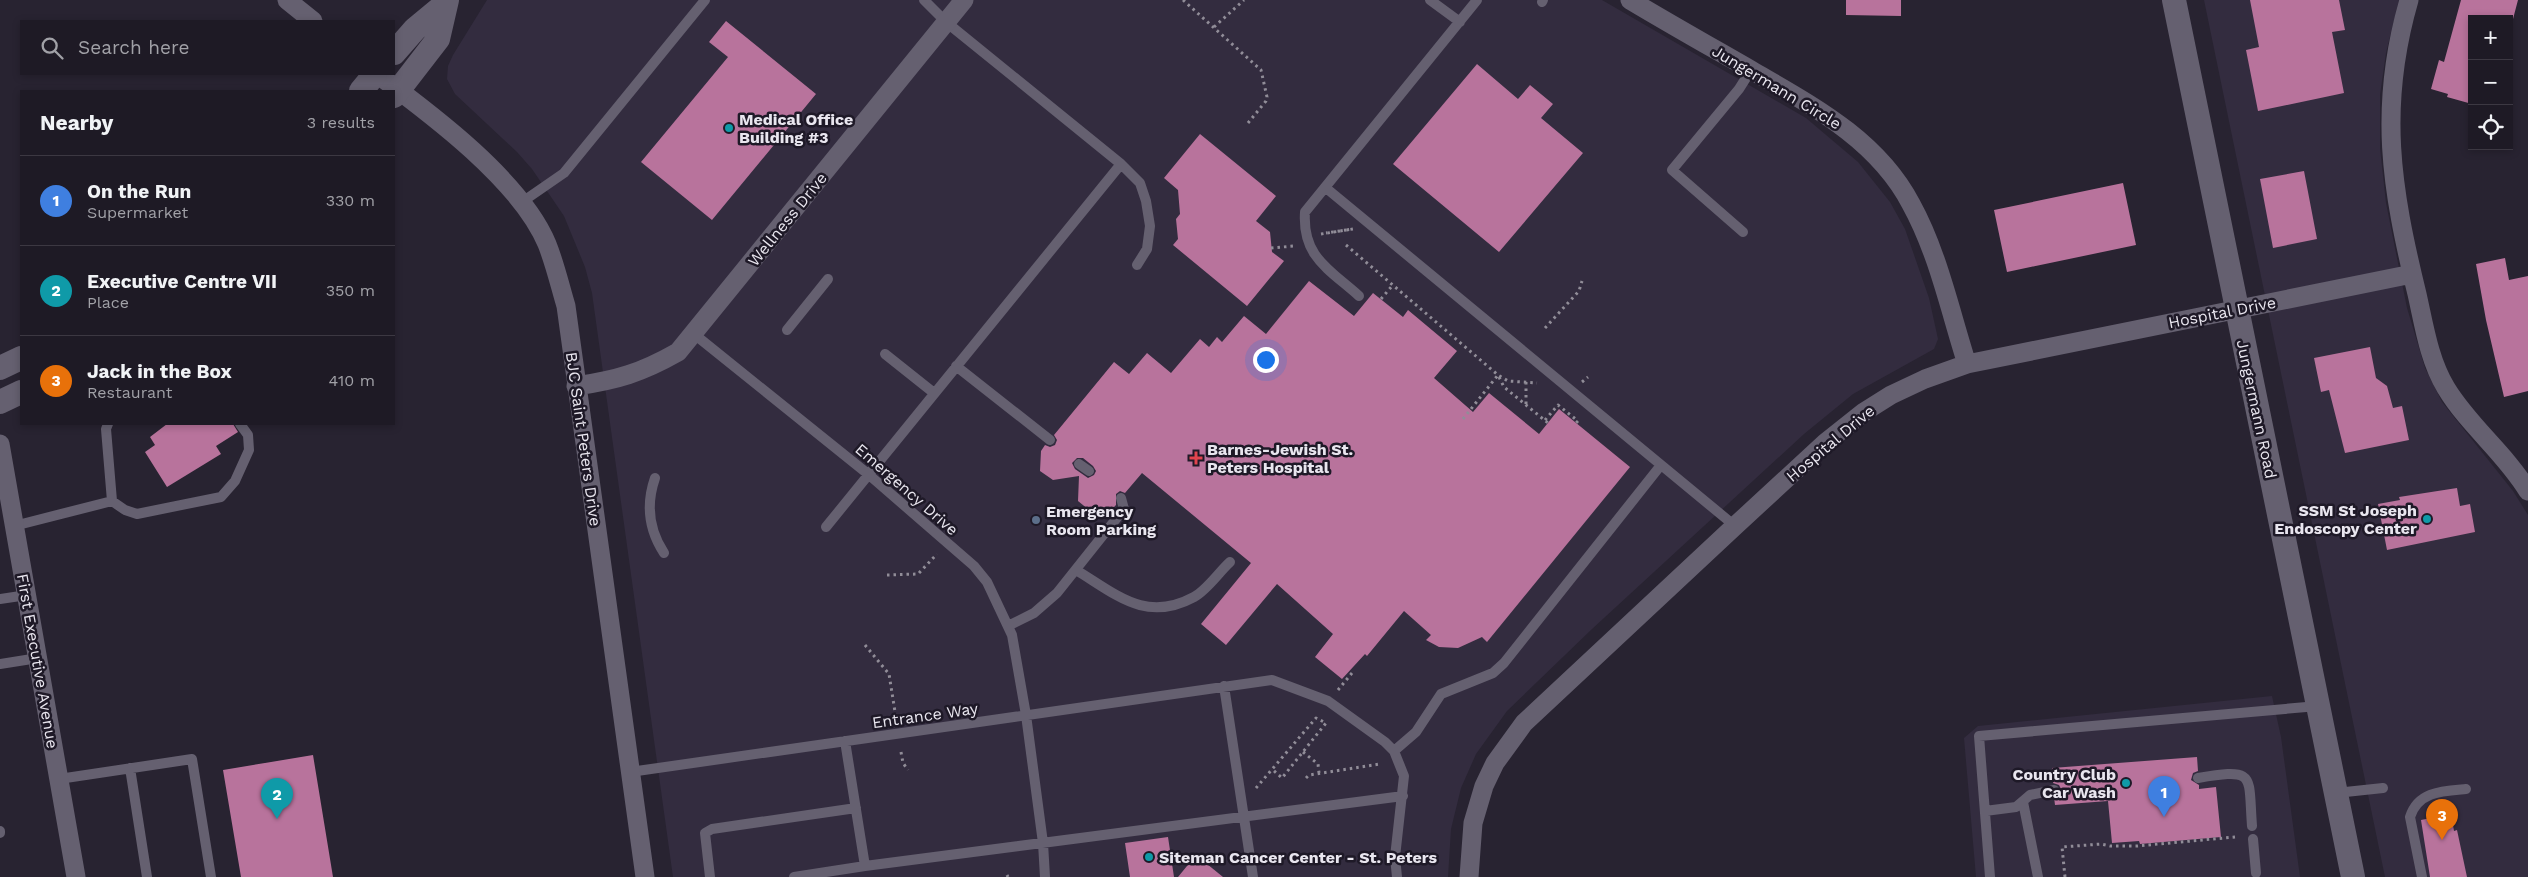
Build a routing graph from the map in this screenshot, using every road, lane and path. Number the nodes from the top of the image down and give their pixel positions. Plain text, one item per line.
1 (287, 0) edge
2 (705, 0) edge
3 (924, 0) edge
4 (964, 0) edge
5 (1183, 0) edge
6 (1244, 0) edge
7 (1430, 0) edge
8 (1477, 0) edge
9 (1630, 0) edge
10 (2174, 0) edge
11 (2409, 0) edge
12 (445, 3) edge
13 (312, 20) edge
14 (946, 22) junction
15 (1460, 22) junction
16 (1214, 27) junction
17 (395, 52) edge
18 (1751, 70) junction
19 (375, 75) edge
20 (377, 75) edge
21 (362, 90) edge
22 (393, 90) edge
23 (396, 93) edge
24 (1248, 123) dead end
25 (1122, 164) junction
26 (1326, 188) junction
27 (522, 202) junction
28 (1743, 232) dead end
29 (1326, 233) dead end
30 (1316, 234) dead end
31 (1346, 245) dead end
32 (1294, 246) dead end
33 (1271, 248) dead end
34 (1137, 265) dead end
35 (2412, 274) junction
36 (828, 279) dead end
37 (1582, 281) dead end
38 (1392, 286) junction
39 (1359, 296) dead end
40 (1381, 299) dead end
41 (2237, 310) junction
42 (1545, 328) dead end
43 (787, 330) dead end
44 (694, 334) junction
45 (885, 354) dead end
46 (20, 358) edge
47 (1967, 364) junction
48 (956, 366) junction
49 (0, 368) edge
50 (1498, 375) junction
51 (1526, 382) junction
52 (1541, 383) dead end
53 (576, 386) junction
54 (20, 392) edge
55 (934, 393) junction
56 (0, 402) edge
57 (1526, 405) junction
58 (1462, 419) dead end
59 (1576, 423) dead end
60 (108, 425) edge
61 (241, 425) edge
62 (1050, 440) dead end
63 (0, 444) edge
64 (1079, 464) dead end
65 (1661, 465) junction
66 (1089, 471) dead end
67 (868, 474) junction
68 (655, 478) dead end
69 (2528, 491) edge
70 (1121, 498) dead end
71 (112, 501) junction
72 (14, 526) junction
73 (1735, 526) junction
74 (826, 527) dead end
75 (938, 552) dead end
76 (664, 553) dead end
77 (1230, 562) dead end
78 (1076, 570) junction
79 (886, 575) dead end
80 (27, 595) junction
81 (0, 599) edge
82 (1008, 626) junction
83 (865, 645) dead end
84 (38, 658) junction
85 (0, 664) edge
86 (1352, 673) dead end
87 (1224, 686) junction
88 (1337, 690) dead end
89 (2318, 706) junction
90 (1026, 715) junction
91 (896, 718) dead end
92 (845, 741) junction
93 (1394, 751) junction
94 (901, 752) dead end
95 (1303, 752) junction
96 (1380, 764) dead end
97 (130, 768) junction
98 (908, 770) dead end
99 (1272, 770) junction
100 (630, 772) junction
101 (1319, 773) junction
102 (1306, 778) dead end
103 (2198, 778) dead end
104 (58, 779) junction
105 (1256, 788) dead end
106 (2383, 788) dead end
107 (2466, 789) dead end
108 (2054, 790) dead end
109 (2336, 793) junction
110 (1402, 796) junction
111 (2023, 802) junction
112 (856, 808) junction
113 (1985, 811) junction
114 (1244, 817) junction
115 (2252, 826) dead end
116 (2235, 837) dead end
117 (2253, 839) dead end
118 (1043, 843) junction
119 (865, 866) junction
120 (2256, 873) dead end
121 (76, 877) edge
122 (147, 877) edge
123 (211, 877) edge
124 (645, 877) edge
125 (710, 877) edge
126 (794, 877) edge
127 (1045, 877) edge
128 (1253, 877) edge
129 (1397, 877) edge
130 (1469, 877) edge
131 (1990, 877) edge
132 (2038, 877) edge
133 (2065, 877) edge
134 (2353, 877) edge
135 (2422, 877) edge

1 - 13 street
2 - 27 lane
3 - 14 lane
4 - 14 street, Wellness Drive
5 - 16 path
6 - 16 path
7 - 15 lane
8 - 15 lane
9 - 18 street, Jungermann Circle
10 - 41 street, Jungermann Road
11 - 35 street
12 - 17 street
12 - 23 street
14 - 25 lane
14 - 44 street, Wellness Drive
15 - 26 lane
16 - 24 path
18 - 28 lane
18 - 47 street, Jungermann Circle
19 - 21 street
20 - 22 street, BJC Saint Peters Drive
23 - 27 street, BJC Saint Peters Drive
25 - 34 lane
25 - 48 lane
26 - 39 lane
26 - 65 lane
27 - 53 street, BJC Saint Peters Drive
29 - 30 path
31 - 38 path
32 - 33 path
35 - 41 street, Hospital Drive
35 - 69 street
36 - 43 lane
37 - 42 path
38 - 40 path
38 - 50 path
41 - 47 street, Hospital Drive
41 - 89 street, Jungermann Road
44 - 53 street, Wellness Drive
44 - 67 lane, Emergency Drive
45 - 55 lane
46 - 49 street
47 - 73 street, Hospital Drive
48 - 55 lane
48 - 62 lane
50 - 51 path
50 - 57 path
50 - 58 path
51 - 52 path
51 - 57 path
53 - 100 street, BJC Saint Peters Drive
54 - 56 street
55 - 67 lane
57 - 59 path
60 - 71 lane
61 - 71 lane
63 - 72 street, First Executive Avenue
64 - 66 lane
65 - 73 lane
65 - 93 lane
67 - 74 lane
67 - 82 lane, Emergency Drive
68 - 76 lane
70 - 78 lane
71 - 72 lane
72 - 80 street, First Executive Avenue
73 - 130 street, Hospital Drive
75 - 79 path
77 - 78 lane
78 - 82 lane
80 - 81 lane
80 - 84 street, First Executive Avenue
82 - 90 lane, Emergency Drive
83 - 91 path
84 - 85 lane
84 - 104 street, First Executive Avenue
86 - 88 path
87 - 90 lane, Entrance Way
87 - 93 lane, Entrance Way
87 - 114 lane
89 - 109 street, Jungermann Road
89 - 113 lane
90 - 92 lane, Entrance Way
90 - 118 lane, Emergency Drive
92 - 100 lane, Entrance Way
92 - 112 lane
93 - 110 lane, Entrance Way
94 - 98 path
95 - 99 path
95 - 99 path
95 - 101 path
96 - 101 path
97 - 104 lane
97 - 122 lane
97 - 123 lane
99 - 105 path
100 - 124 street, BJC Saint Peters Drive
101 - 102 path
103 - 115 lane
104 - 121 street, First Executive Avenue
106 - 109 lane
107 - 135 lane
108 - 111 lane
109 - 134 street, Jungermann Road
110 - 114 lane
110 - 129 lane, Entrance Way
111 - 113 lane
111 - 132 lane
112 - 119 lane
112 - 125 lane
113 - 131 lane
114 - 118 lane
114 - 128 lane
116 - 133 path
117 - 120 lane
118 - 119 lane
118 - 127 lane, Emergency Drive
119 - 126 lane

